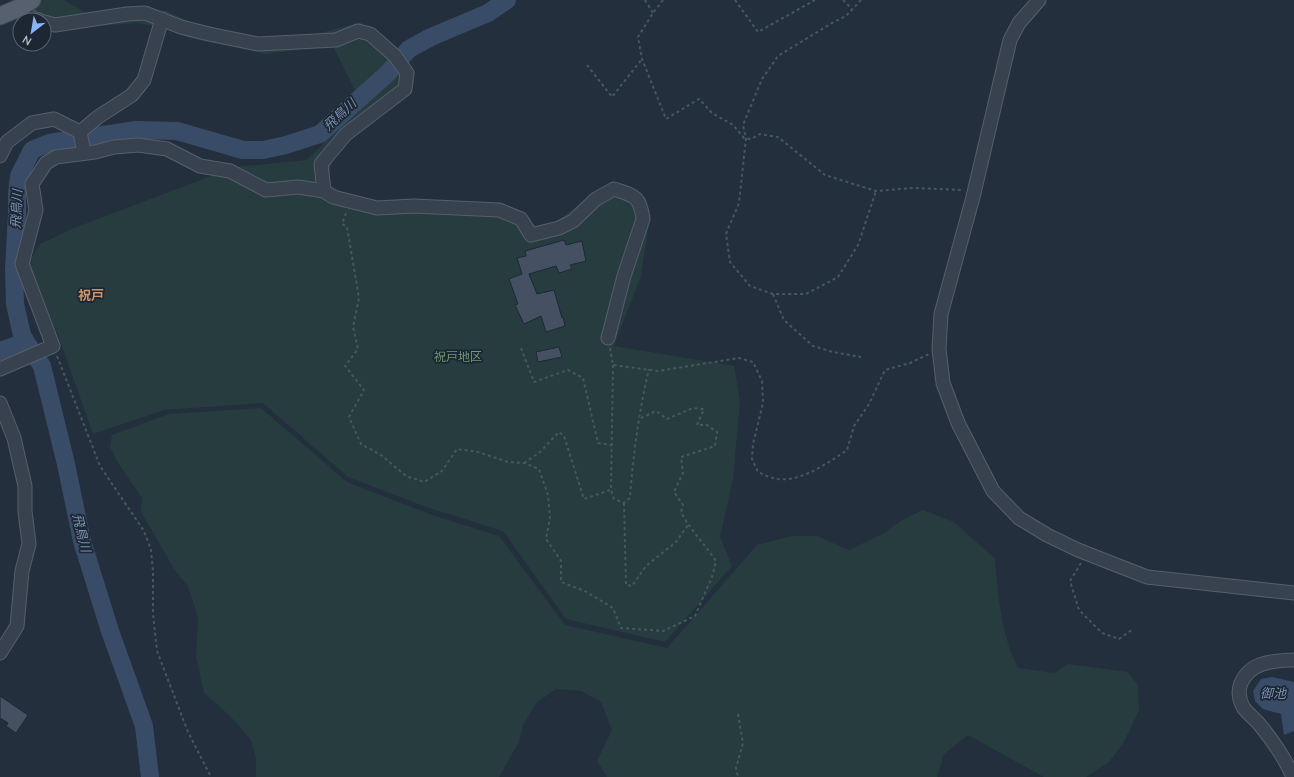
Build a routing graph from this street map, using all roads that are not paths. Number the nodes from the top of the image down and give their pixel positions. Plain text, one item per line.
1 (1039, 0) edge
2 (27, 4) edge
3 (0, 16) edge
4 (162, 19) junction
5 (52, 24) edge
6 (80, 132) junction
7 (84, 153) junction
8 (0, 156) edge
9 (329, 194) junction
10 (608, 338) road end
11 (0, 369) edge
12 (0, 403) edge
13 (1294, 593) edge
14 (0, 653) edge
15 (1294, 660) edge
16 (1293, 777) edge

1 - 13 street
2 - 3 main road
4 - 5 street
4 - 6 street
4 - 9 street
6 - 7 street
6 - 8 street
7 - 9 street
7 - 11 street
9 - 10 street
12 - 14 street
15 - 16 street

